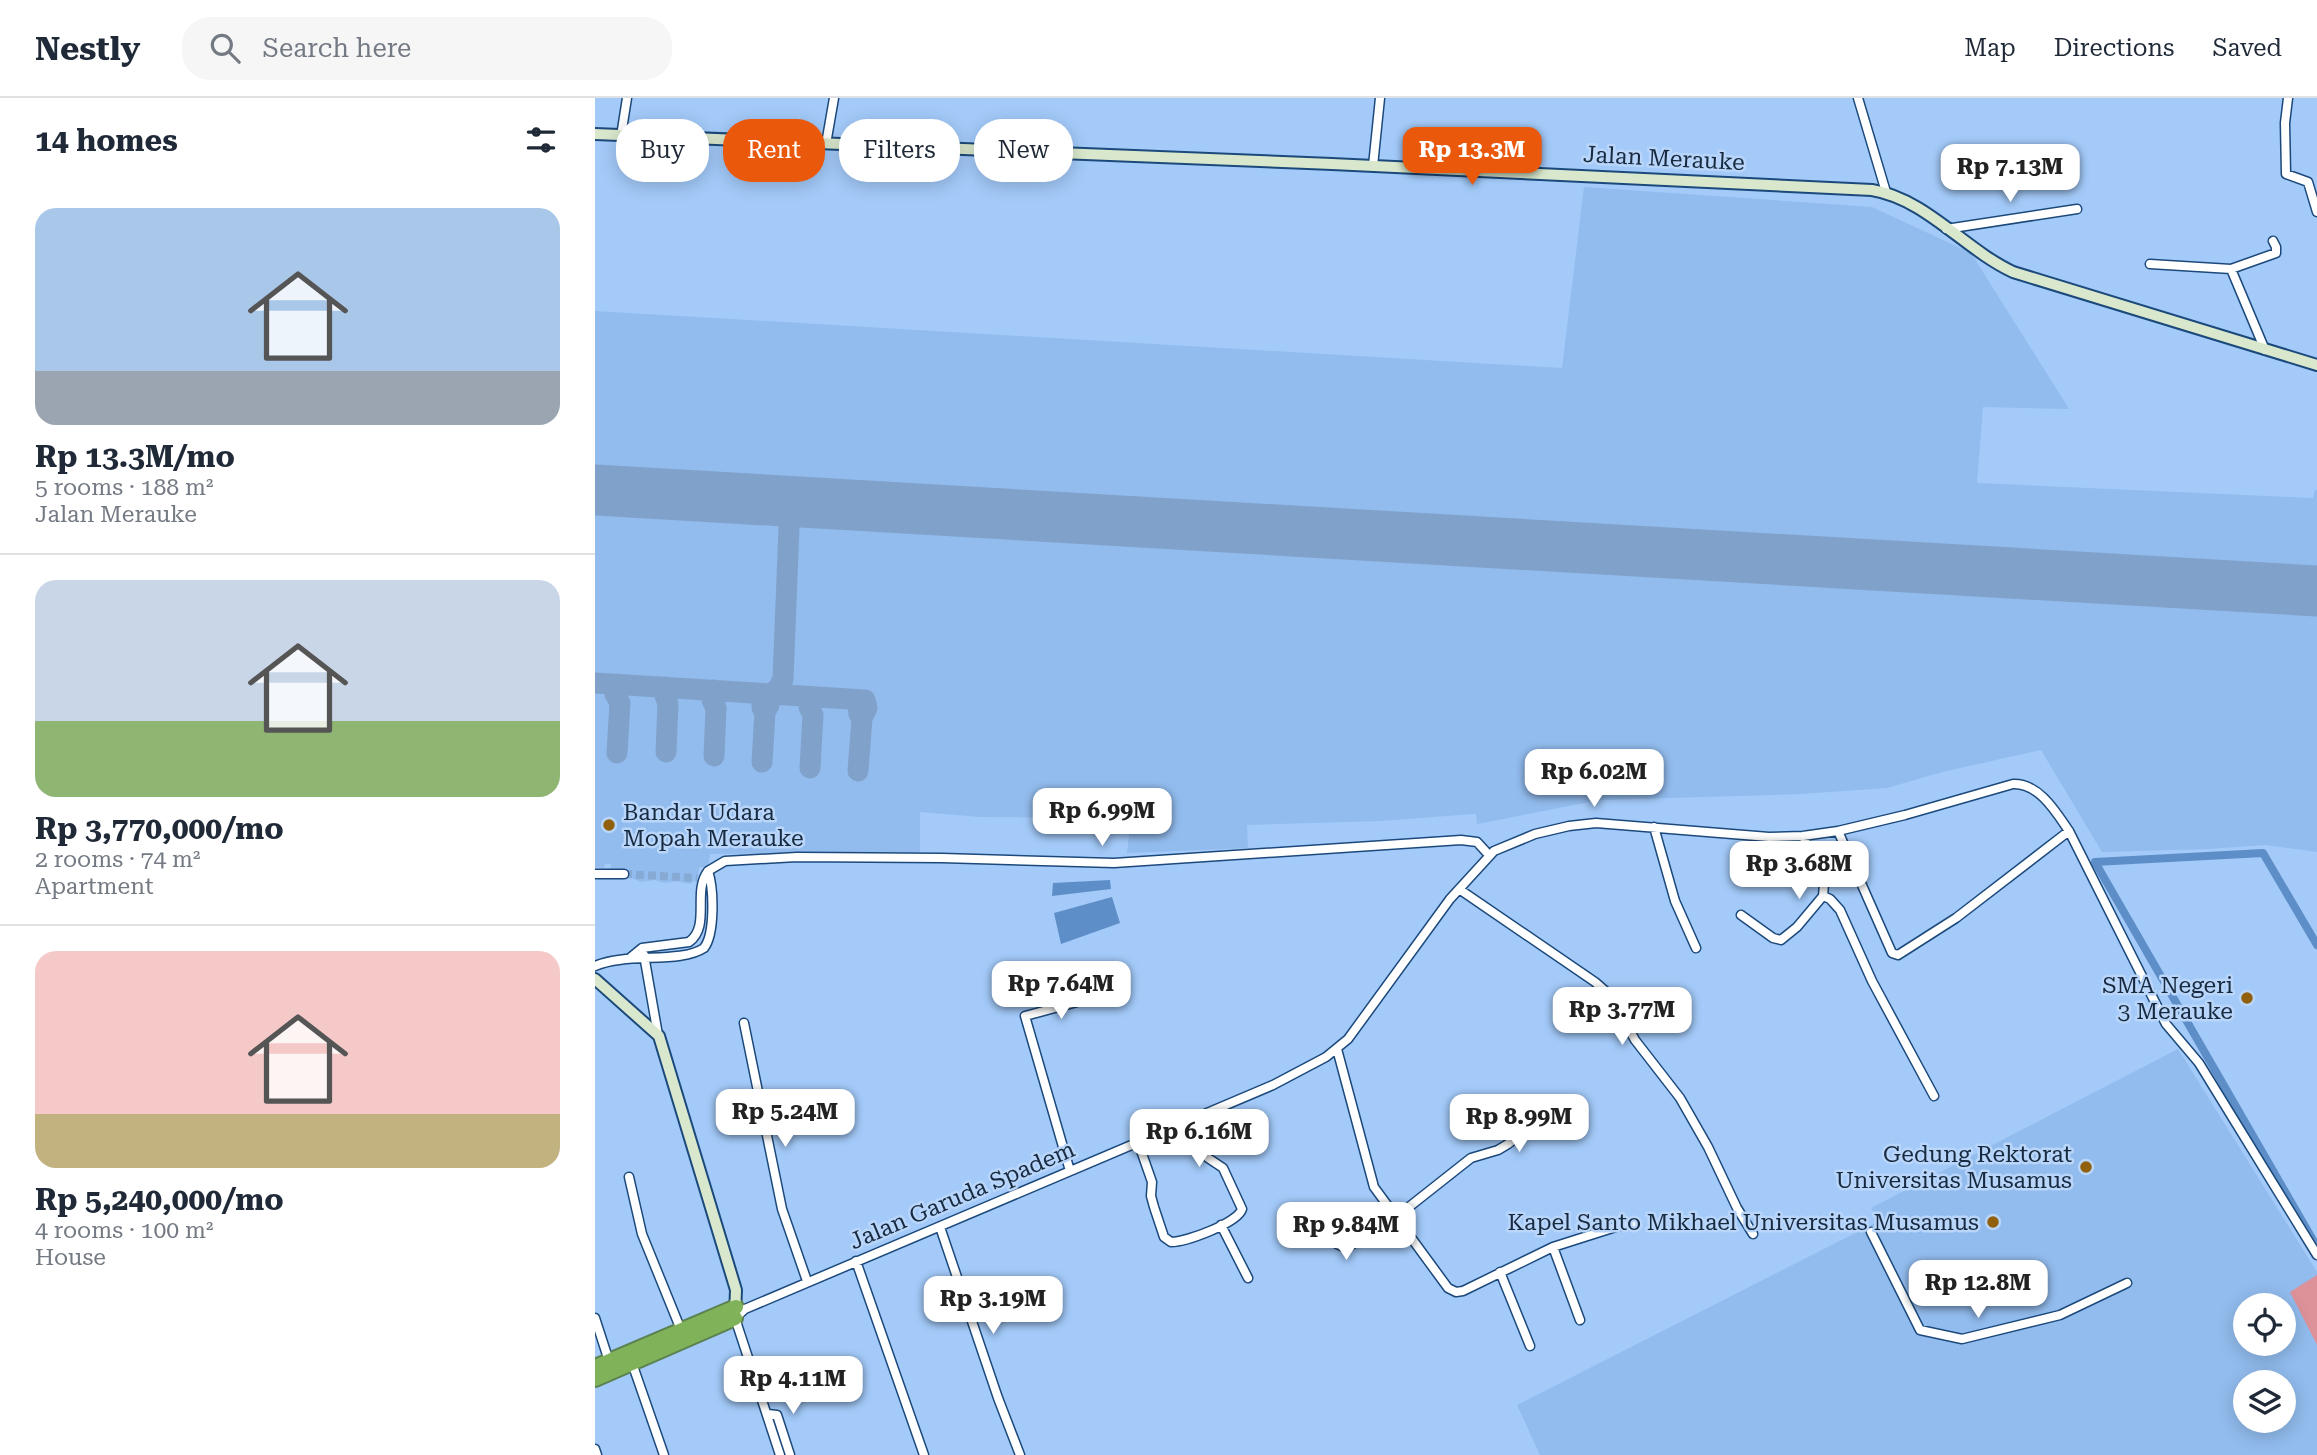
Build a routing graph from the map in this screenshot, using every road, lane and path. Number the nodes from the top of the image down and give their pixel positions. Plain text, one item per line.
1 (627, 98) edge
2 (834, 98) edge
3 (1380, 98) edge
4 (1858, 98) edge
5 (2288, 98) edge
6 (624, 119) edge
7 (595, 134) edge
8 (616, 136) edge
9 (709, 139) edge
10 (826, 144) junction
11 (1373, 166) junction
12 (1886, 192) junction
13 (2077, 209) dead end
14 (2317, 212) edge
15 (1946, 229) junction
16 (2273, 241) dead end
17 (2150, 264) dead end
18 (2231, 269) junction
19 (2265, 350) junction
20 (2317, 365) edge
21 (1654, 827) junction
22 (1837, 831) junction
23 (2069, 831) junction
24 (1803, 836) junction
25 (1489, 855) junction
26 (595, 874) edge
27 (624, 874) tunnel mouth
28 (705, 877) junction
29 (1459, 889) junction
30 (1822, 895) junction
31 (1741, 915) dead end
32 (642, 948) junction
33 (1696, 948) dead end
34 (631, 957) junction
35 (645, 958) junction
36 (595, 967) edge
37 (595, 979) edge
38 (1077, 1002) dead end
39 (744, 1023) dead end
40 (659, 1036) junction
41 (1337, 1049) junction
42 (1934, 1096) dead end
43 (1546, 1115) dead end
44 (1189, 1120) junction
45 (1138, 1142) junction
46 (1070, 1171) junction
47 (629, 1177) dead end
48 (1318, 1209) dead end
49 (1395, 1218) junction
50 (1221, 1225) junction
51 (1634, 1225) dead end
52 (940, 1227) junction
53 (1871, 1232) dead end
54 (1753, 1234) dead end
55 (1553, 1247) junction
56 (2317, 1255) edge
57 (856, 1261) junction
58 (1500, 1272) junction
59 (1248, 1278) dead end
60 (807, 1281) junction
61 (2127, 1283) dead end
62 (739, 1311) junction
63 (595, 1318) edge
64 (1580, 1320) dead end
65 (681, 1330) junction
66 (1530, 1346) dead end
67 (632, 1363) junction
68 (602, 1364) edge
69 (595, 1379) edge
70 (768, 1414) junction
71 (595, 1449) edge
72 (597, 1455) edge
73 (664, 1455) edge
74 (780, 1455) edge
75 (790, 1455) edge
76 (925, 1455) edge
77 (1020, 1455) edge

1 - 6 street
2 - 10 street
3 - 11 street
4 - 12 street
5 - 14 street
7 - 8 street, Jalan Merauke
9 - 10 street, Jalan Merauke
10 - 11 street, Jalan Merauke
11 - 12 street, Jalan Merauke
12 - 15 street, Jalan Merauke
13 - 15 street
15 - 19 street, Jalan Merauke
16 - 18 street
17 - 18 street
18 - 19 street
19 - 20 street, Jalan Merauke
21 - 24 street, Jalan Garuda Spadem
21 - 25 street, Jalan Garuda Spadem
21 - 33 street
22 - 23 street, Jalan Garuda Spadem
22 - 23 street
22 - 24 street, Jalan Garuda Spadem
23 - 56 street, Jalan Garuda Spadem
24 - 30 street
25 - 28 street
25 - 29 street, Jalan Garuda Spadem
26 - 27 street
28 - 32 street
28 - 35 street
29 - 41 street, Jalan Garuda Spadem
29 - 54 street
30 - 31 street
30 - 42 street
32 - 34 street
32 - 35 street
34 - 35 street
34 - 36 street
35 - 40 street
37 - 40 street
38 - 46 street
39 - 60 street
40 - 62 street
41 - 44 street, Jalan Garuda Spadem
41 - 49 street
43 - 49 street
44 - 45 street, Jalan Garuda Spadem
44 - 50 street
45 - 46 street, Jalan Garuda Spadem
45 - 50 street
46 - 52 street, Jalan Garuda Spadem
47 - 65 street
48 - 49 street
49 - 58 street
50 - 59 street
51 - 55 street
52 - 57 street, Jalan Garuda Spadem
52 - 77 street
53 - 61 street
55 - 58 street
55 - 64 street
57 - 60 street, Jalan Garuda Spadem
57 - 76 street
58 - 66 street
60 - 62 street, Jalan Garuda Spadem
62 - 65 highway
62 - 67 highway
62 - 70 street
63 - 68 street
65 - 68 highway
67 - 69 highway
67 - 73 street
70 - 74 street
70 - 75 street
71 - 72 street

